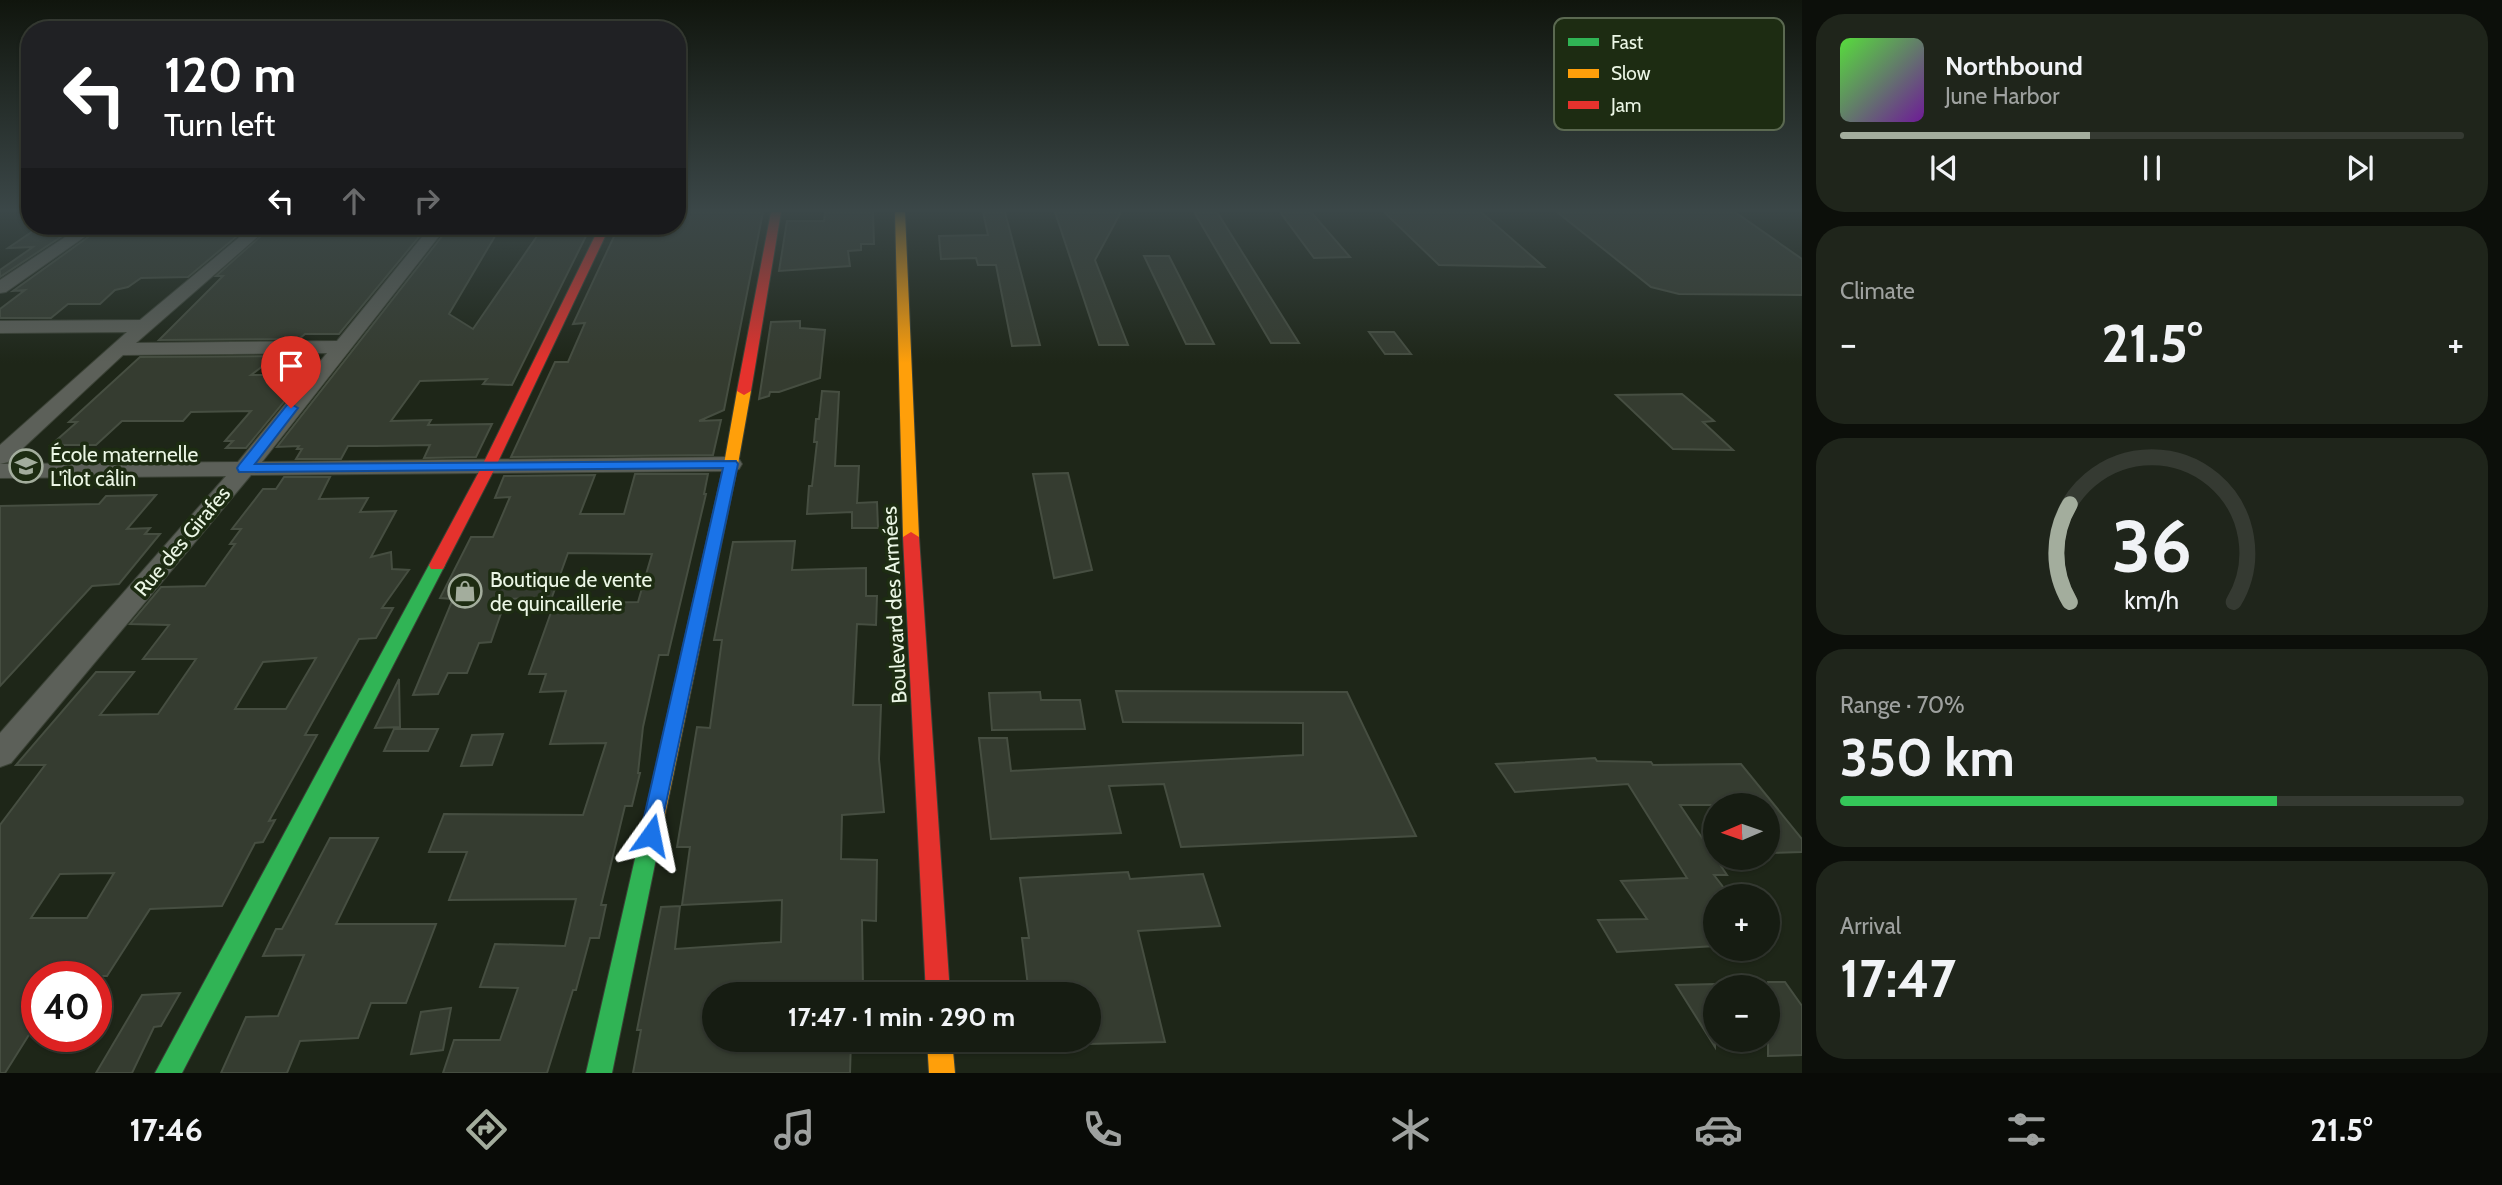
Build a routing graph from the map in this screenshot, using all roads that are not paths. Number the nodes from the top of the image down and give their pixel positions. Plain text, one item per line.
1 (38, 262) edge
2 (219, 262) edge
3 (409, 262) edge
4 (588, 262) edge
5 (767, 262) edge
6 (901, 262) edge
7 (0, 288) edge
8 (144, 326) junction
9 (0, 327) edge
10 (339, 347) junction
11 (118, 348) junction
12 (0, 457) edge
13 (731, 464) junction
14 (244, 468) junction
15 (488, 468) junction
16 (0, 471) edge
17 (0, 754) edge
18 (937, 982) edge
19 (941, 1052) edge
20 (167, 1073) edge
21 (599, 1073) edge
22 (942, 1073) edge

1 - 7 street
2 - 8 street
3 - 10 street, Rue des Girafes
4 - 15 street
5 - 13 street
6 - 18 street, Boulevard des Armées
8 - 9 street
8 - 11 street
10 - 11 street
10 - 14 street, Rue des Girafes
11 - 12 street
13 - 15 street
13 - 21 street
14 - 15 street
14 - 16 street
14 - 17 street, Rue des Girafes
15 - 20 street
19 - 22 street

